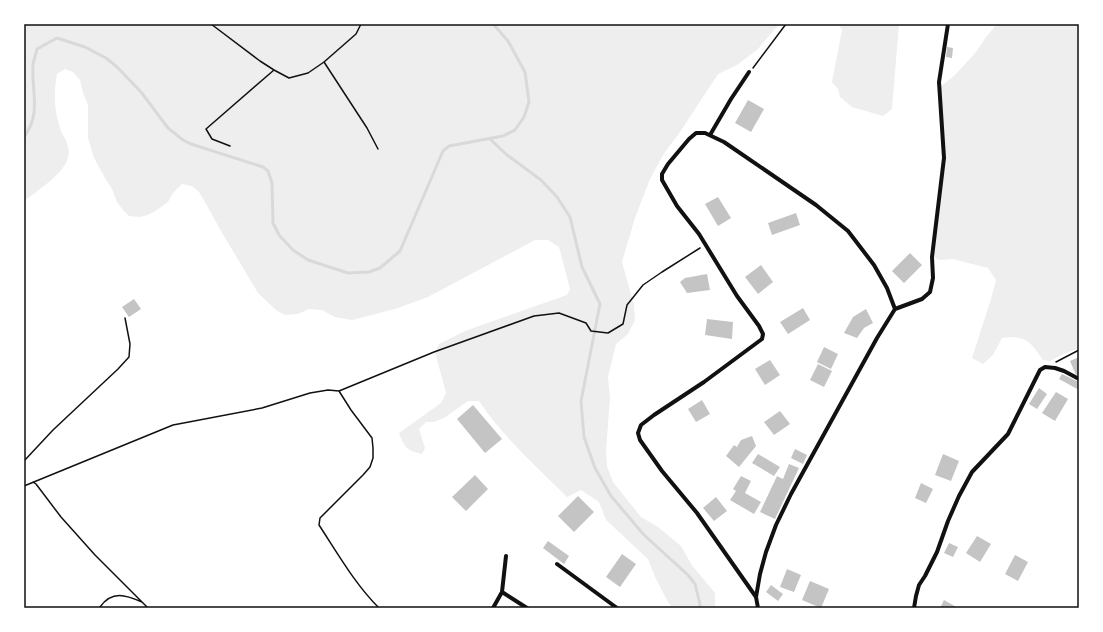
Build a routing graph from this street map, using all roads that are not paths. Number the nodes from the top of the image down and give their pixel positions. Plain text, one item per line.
1 (948, 24) edge
2 (749, 72) road end
3 (710, 135) junction
4 (895, 309) junction
5 (1079, 379) edge
6 (506, 556) dead end
7 (556, 564) dead end
8 (502, 592) junction
9 (756, 597) junction
10 (493, 608) edge
11 (527, 608) edge
12 (617, 608) edge
13 (758, 608) edge
14 (914, 608) edge

1 - 4 street
2 - 3 street
3 - 4 street
3 - 9 street
4 - 9 street
5 - 14 street
6 - 8 street
7 - 12 street
8 - 10 street
8 - 11 street
9 - 13 street

